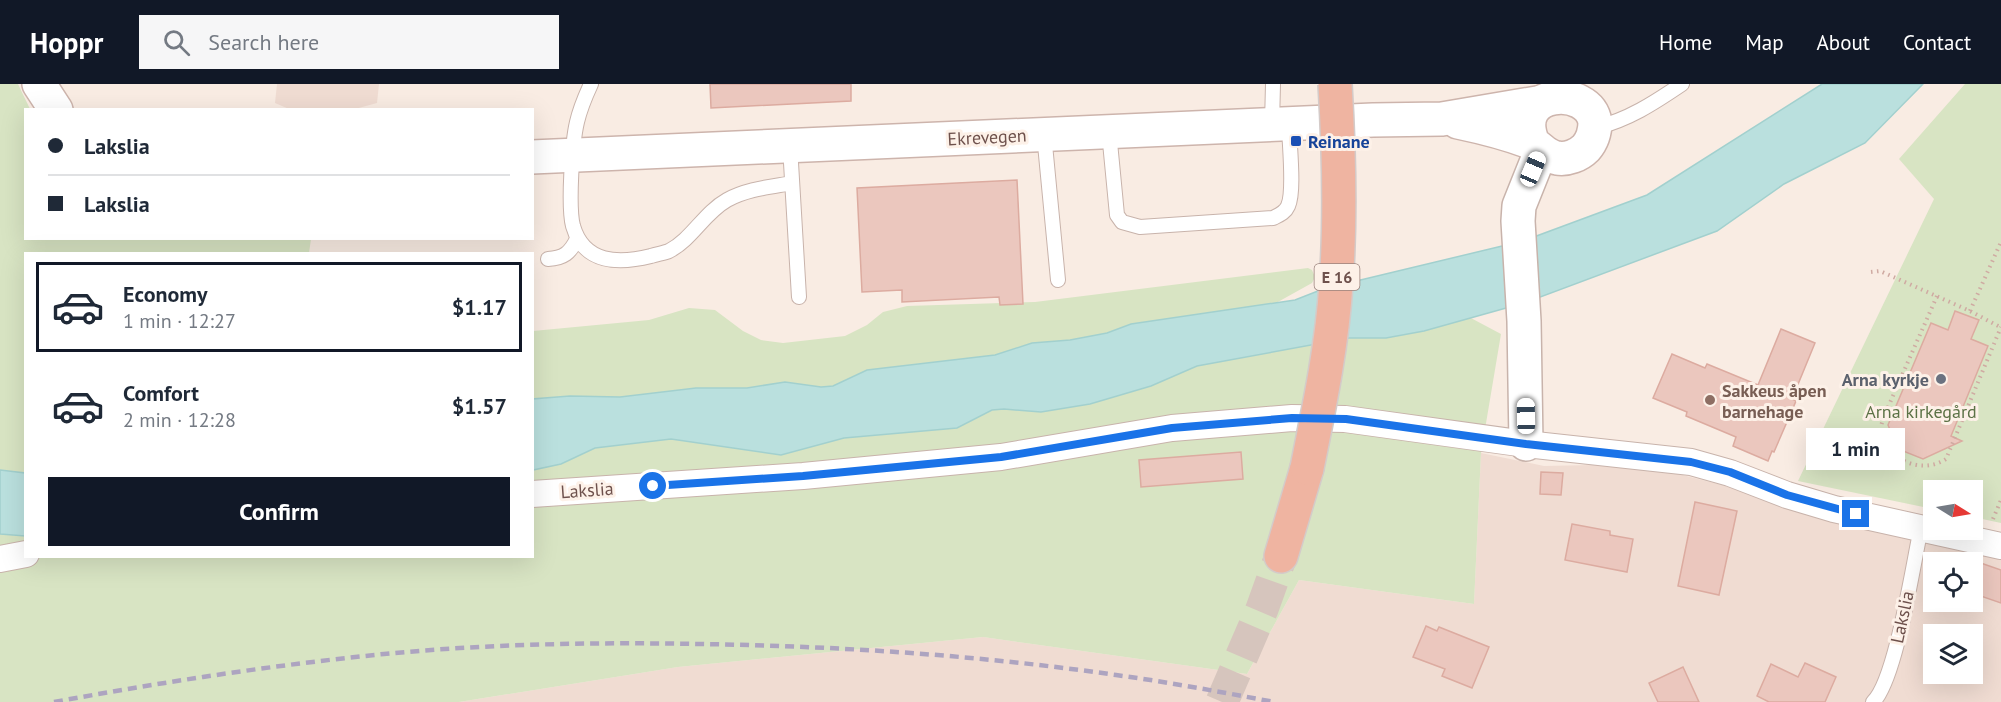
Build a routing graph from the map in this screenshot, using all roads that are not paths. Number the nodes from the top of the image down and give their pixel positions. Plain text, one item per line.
1 (39, 84) edge
2 (591, 84) edge
3 (1273, 84) edge
4 (1335, 84) edge
5 (1682, 84) edge
6 (1551, 93) edge
7 (1593, 107) edge
8 (55, 108) edge
9 (1442, 118) junction
10 (1280, 124) junction
11 (1109, 132) junction
12 (1044, 134) junction
13 (790, 146) junction
14 (1537, 147) junction
15 (574, 155) junction
16 (534, 157) edge
17 (792, 183) junction
18 (577, 239) junction
19 (548, 260) dead end
20 (1058, 280) dead end
21 (799, 297) dead end
22 (1526, 444) junction
23 (534, 494) edge
24 (1921, 528) junction
25 (2001, 546) edge
26 (24, 554) edge
27 (1281, 556) tunnel mouth
28 (0, 559) edge
29 (1873, 702) edge

1 - 8 main road
2 - 15 lane
3 - 10 lane
4 - 27 highway, E 16, bridge
5 - 7 lane
6 - 7 main road
6 - 9 main road, Ekrevegen
6 - 14 main road
7 - 14 main road
9 - 10 main road, Ekrevegen
9 - 14 main road, Ekrevegen
10 - 11 main road, Ekrevegen
10 - 11 lane
11 - 12 main road, Ekrevegen
12 - 13 main road, Ekrevegen
12 - 20 lane
13 - 15 main road, Ekrevegen
13 - 17 lane
14 - 22 main road
15 - 16 main road, Ekrevegen
15 - 18 lane
17 - 18 lane
17 - 21 lane
18 - 19 lane
22 - 23 street, Lakslia
22 - 24 street, Lakslia
24 - 25 street, Lakslia
24 - 29 lane, Lakslia
26 - 28 street

